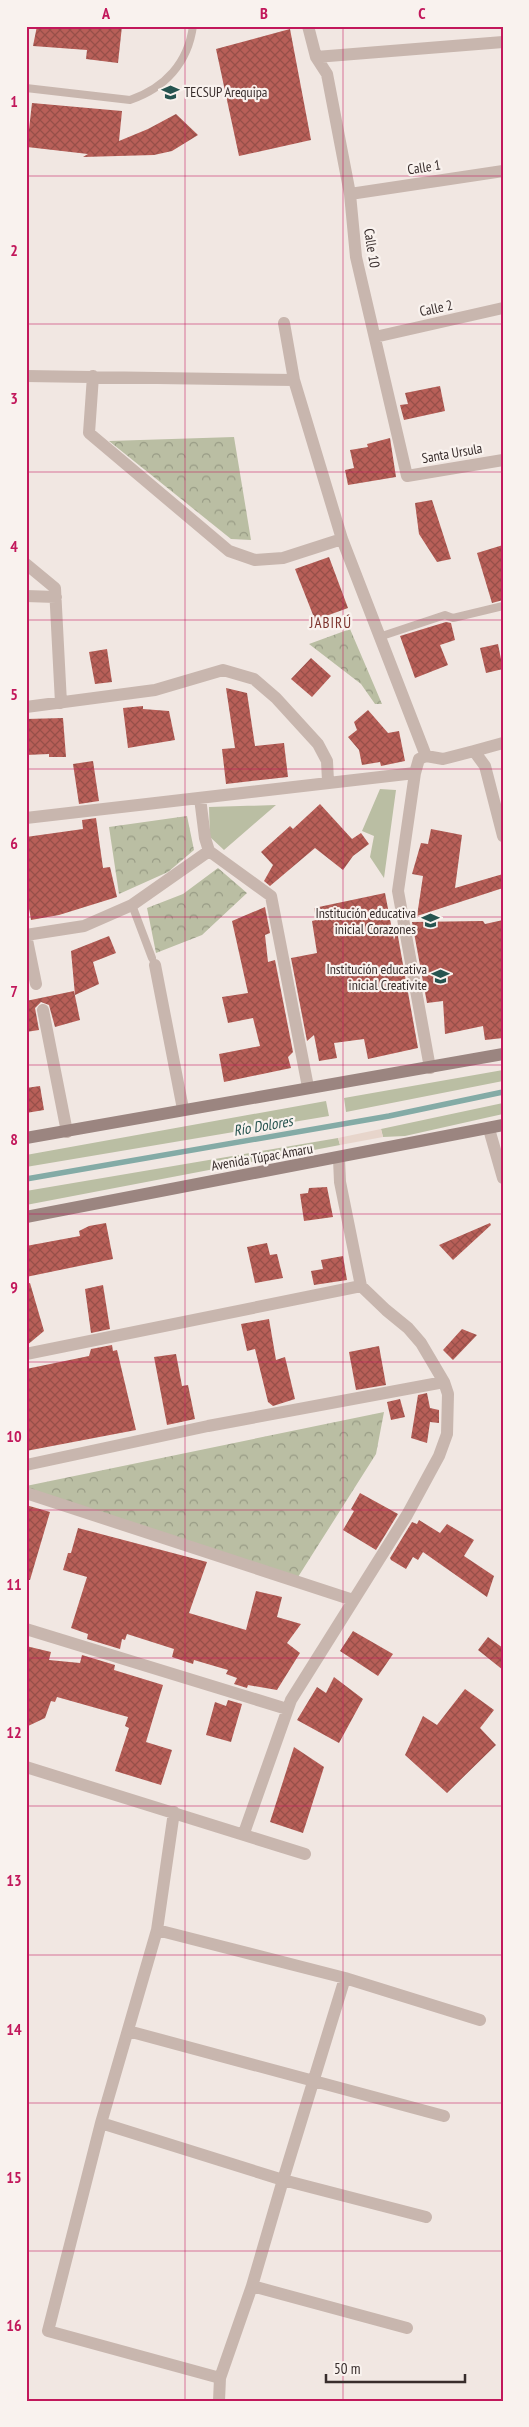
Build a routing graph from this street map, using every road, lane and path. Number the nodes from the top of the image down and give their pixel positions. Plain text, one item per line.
1 (194, 26) edge
2 (308, 26) edge
3 (503, 42) edge
4 (316, 57) junction
5 (26, 88) edge
6 (503, 171) edge
7 (350, 194) junction
8 (503, 308) edge
9 (284, 323) dead end
10 (375, 336) junction
11 (26, 376) edge
12 (93, 376) junction
13 (294, 380) junction
14 (503, 460) edge
15 (407, 476) joint
16 (342, 539) junction
17 (26, 564) edge
18 (26, 596) edge
19 (56, 597) junction
20 (503, 606) edge
21 (379, 637) junction
22 (61, 703) junction
23 (26, 707) edge
24 (503, 743) edge
25 (474, 751) junction
26 (426, 756) junction
27 (415, 772) junction
28 (328, 781) junction
29 (200, 798) junction
30 (26, 818) edge
31 (503, 836) edge
32 (209, 851) junction
33 (132, 905) junction
34 (26, 935) edge
35 (154, 961) joint
36 (36, 984) dead end
37 (42, 1010) dead end
38 (503, 1054) edge
39 (430, 1068) junction
40 (308, 1087) junction
41 (183, 1109) junction
42 (503, 1126) edge
43 (489, 1129) junction
44 (67, 1132) junction
45 (26, 1138) edge
46 (339, 1159) junction
47 (503, 1178) edge
48 (26, 1217) edge
49 (361, 1286) junction
50 (26, 1354) edge
51 (444, 1382) junction
52 (26, 1465) edge
53 (26, 1493) edge
54 (353, 1600) junction
55 (26, 1629) edge
56 (287, 1709) junction
57 (26, 1767) edge
58 (174, 1812) junction
59 (244, 1833) junction
60 (305, 1854) dead end
61 (157, 1930) junction
62 (345, 1978) junction
63 (480, 2020) dead end
64 (128, 2031) junction
65 (314, 2081) junction
66 (444, 2116) dead end
67 (101, 2123) junction
68 (283, 2180) junction
69 (426, 2217) dead end
70 (252, 2286) junction
71 (407, 2328) dead end
72 (220, 2378) junction
73 (219, 2401) edge

1 - 5 lane
2 - 4 street, Calle 10
3 - 4 street
4 - 7 street, Calle 10
6 - 7 street, Calle 1
7 - 10 street, Calle 10
8 - 10 street, Calle 2
9 - 13 street
10 - 15 street, Calle 10
11 - 12 street
12 - 13 street
12 - 16 street
13 - 16 street
14 - 15 street, Santa Ursula
16 - 21 street
17 - 19 street
18 - 19 street
19 - 22 street
20 - 21 lane
21 - 26 street
22 - 23 street
22 - 28 street
24 - 25 street
25 - 26 street
25 - 31 street
26 - 27 street
27 - 28 street
27 - 39 street
28 - 29 street
29 - 30 street
29 - 32 street
32 - 33 street
32 - 40 street
33 - 34 street
33 - 35 lane
34 - 36 street
35 - 41 street
37 - 44 street
38 - 39 street
39 - 40 street
40 - 41 street
41 - 44 street
42 - 43 street, Avenida Túpac Amaru
43 - 46 street, Avenida Túpac Amaru
43 - 47 street
44 - 45 street
46 - 48 street, Avenida Túpac Amaru
46 - 49 street
49 - 50 street
49 - 51 street
51 - 52 street
51 - 54 street
53 - 54 street
54 - 56 street
55 - 56 street
56 - 59 street
57 - 58 street
58 - 59 street
58 - 61 street
59 - 60 street
61 - 62 street
61 - 64 street
62 - 63 street
62 - 65 street
64 - 65 street
64 - 67 street
65 - 66 street
65 - 68 street
67 - 68 street
67 - 72 street
68 - 69 street
68 - 70 street
70 - 71 street
70 - 72 street
72 - 73 street

